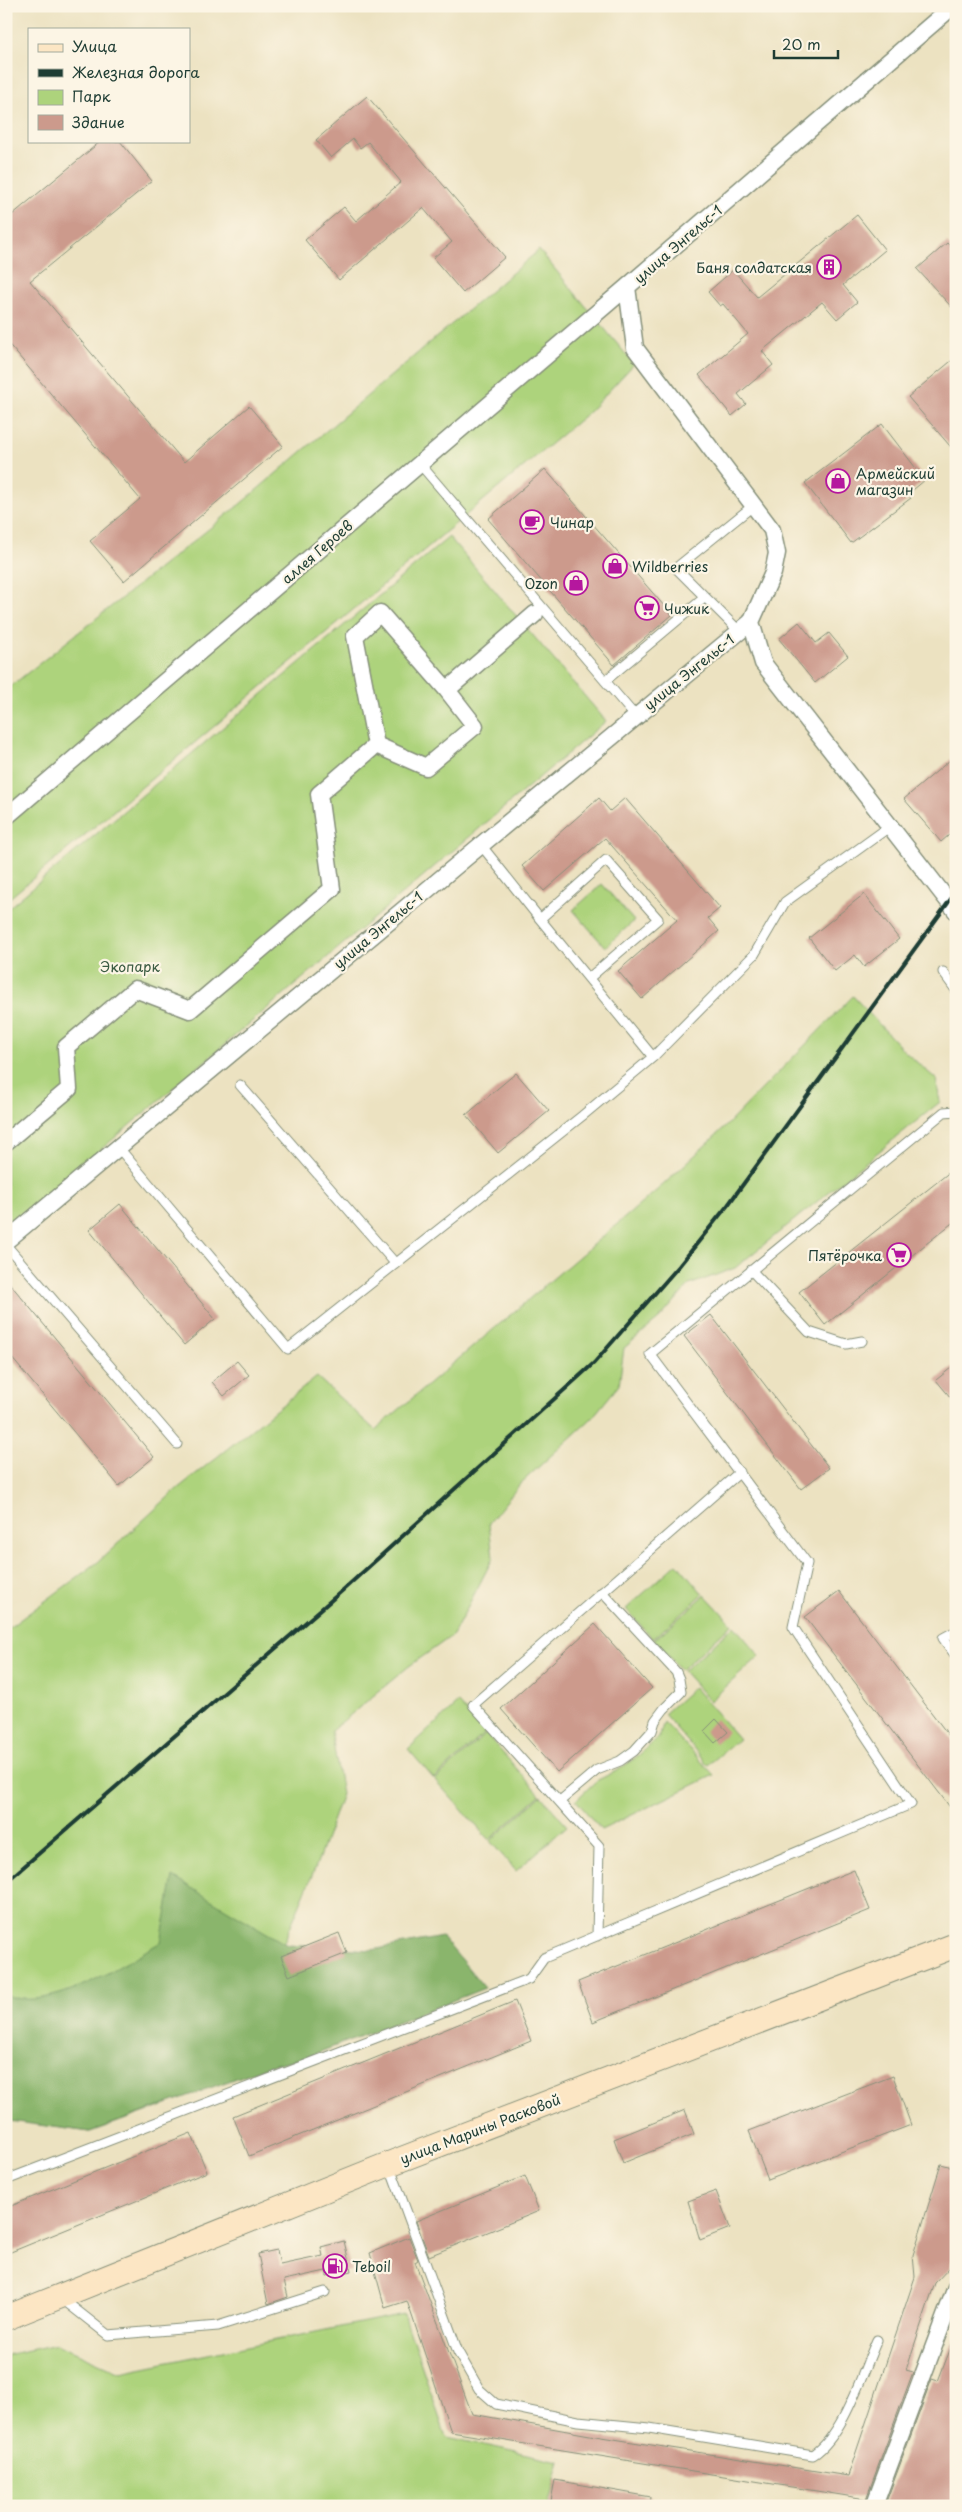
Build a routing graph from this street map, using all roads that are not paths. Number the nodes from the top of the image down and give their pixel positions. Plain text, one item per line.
1 (953, 6) edge
2 (628, 287) junction
3 (420, 464) junction
4 (754, 505) junction
5 (704, 598) junction
6 (535, 614) dead end
7 (745, 626) junction
8 (605, 680) junction
9 (448, 690) junction
10 (635, 716) junction
11 (376, 745) junction
12 (6, 817) edge
13 (889, 826) junction
14 (481, 844) junction
15 (956, 911) edge
16 (540, 919) junction
17 (943, 972) dead end
18 (589, 978) junction
19 (956, 990) edge
20 (653, 1057) junction
21 (240, 1085) dead end
22 (956, 1111) edge
23 (6, 1142) edge
24 (118, 1147) junction
25 (6, 1241) edge
26 (6, 1245) edge
27 (395, 1263) junction
28 (752, 1270) junction
29 (862, 1341) dead end
30 (177, 1444) dead end
31 (740, 1472) junction
32 (602, 1592) junction
33 (956, 1631) edge
34 (956, 1656) edge
35 (560, 1800) junction
36 (597, 1936) junction
37 (956, 1945) edge
38 (389, 2164) junction
39 (6, 2180) edge
40 (956, 2287) edge
41 (325, 2292) dead end
42 (59, 2296) junction
43 (6, 2318) edge
44 (877, 2340) dead end
45 (874, 2506) edge

1 - 2 street, улица Энгельс-1
2 - 3 street, аллея Героев
2 - 4 street, улица Энгельс-1
3 - 8 lane
3 - 12 street, аллея Героев
4 - 5 lane
4 - 7 street, улица Энгельс-1
5 - 7 lane
5 - 8 lane
6 - 9 street
7 - 10 street, улица Энгельс-1
7 - 13 street, улица Энгельс-1
8 - 10 lane
9 - 11 street
9 - 11 street
10 - 14 street, улица Энгельс-1
11 - 23 street
13 - 15 street, улица Энгельс-1
13 - 20 lane
14 - 16 lane
14 - 24 street, улица Энгельс-1
16 - 18 lane
16 - 18 lane
17 - 19 lane
18 - 20 lane
20 - 27 lane
21 - 27 lane
22 - 28 lane
24 - 25 street, улица Энгельс-1
24 - 27 lane
26 - 30 lane
28 - 29 lane
28 - 31 lane
31 - 32 lane
31 - 36 lane
32 - 35 lane
32 - 35 lane
33 - 34 lane
35 - 36 lane
36 - 39 lane
37 - 38 main road, улица Марины Расковой
38 - 42 main road, улица Марины Расковой
38 - 44 lane
40 - 45 street
41 - 42 lane
42 - 43 main road, улица Марины Расковой

